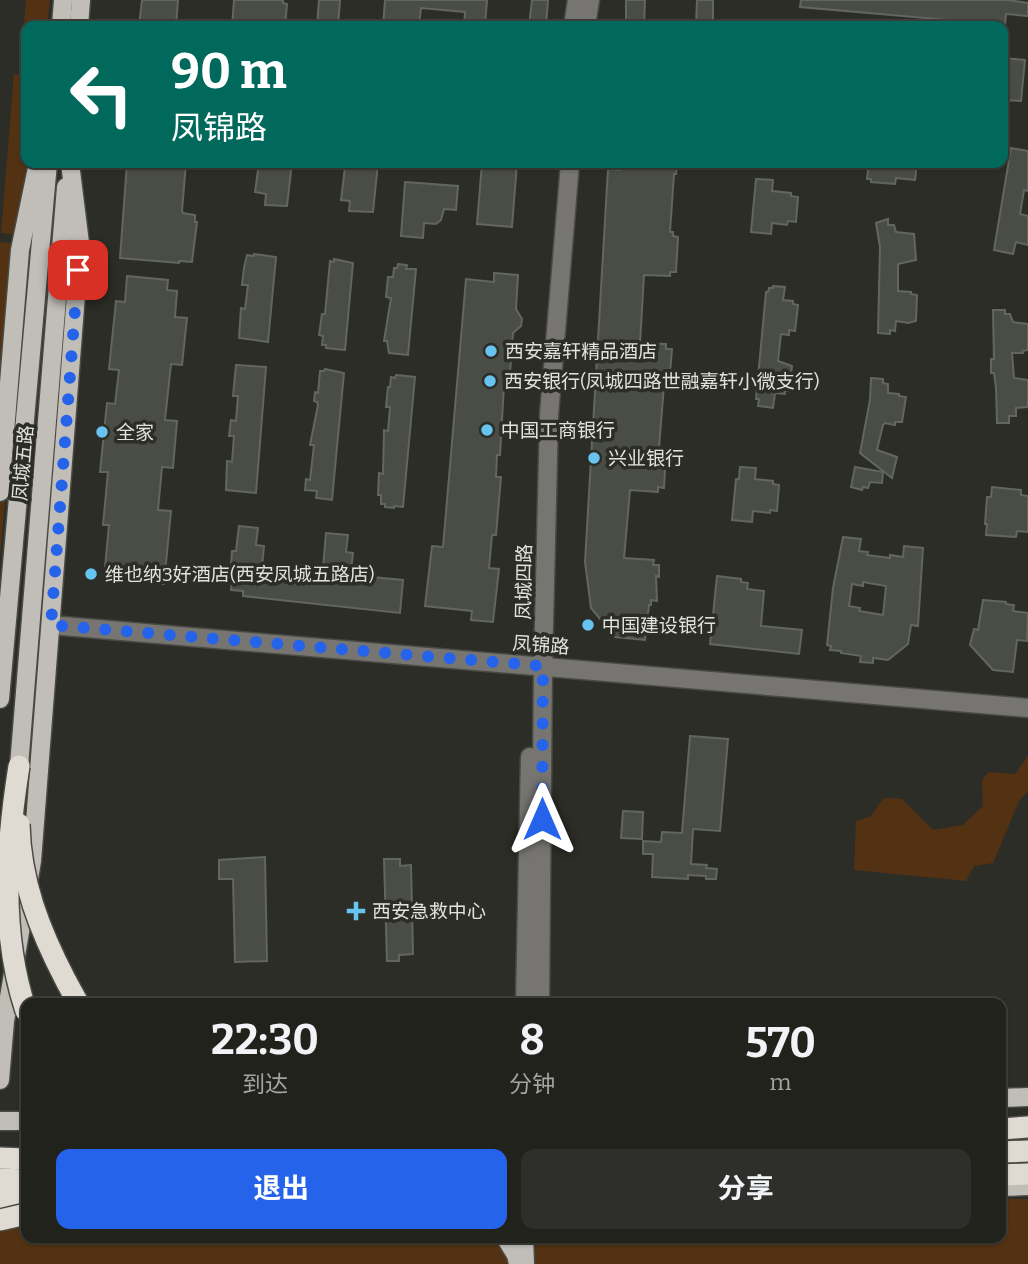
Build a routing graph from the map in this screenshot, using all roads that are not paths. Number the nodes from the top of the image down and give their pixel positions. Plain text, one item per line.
1 (63, 0) edge
2 (81, 0) edge
3 (577, 0) edge
4 (590, 0) edge
5 (61, 21) edge
6 (79, 21) edge
7 (574, 21) edge
8 (587, 21) edge
9 (37, 168) edge
10 (48, 168) edge
11 (69, 168) edge
12 (70, 168) edge
13 (558, 168) edge
14 (570, 168) edge
15 (0, 492) edge
16 (51, 625) junction
17 (537, 666) junction
18 (0, 699) edge
19 (1028, 709) edge
20 (19, 766) junction
21 (75, 998) edge
22 (525, 998) edge
23 (540, 998) edge
24 (21, 999) edge
25 (0, 1080) edge
26 (1028, 1097) edge
27 (1006, 1098) edge
28 (1006, 1114) edge
29 (1028, 1114) edge
30 (0, 1121) edge
31 (21, 1121) edge
32 (1028, 1127) edge
33 (1006, 1129) edge
34 (1028, 1151) edge
35 (1006, 1152) edge
36 (0, 1158) edge
37 (21, 1158) edge
38 (1028, 1174) edge
39 (1006, 1175) edge
40 (0, 1179) edge
41 (21, 1180) edge
42 (1028, 1186) edge
43 (1006, 1187) edge
44 (0, 1199) edge
45 (21, 1199) edge
46 (21, 1215) edge
47 (0, 1217) edge
48 (509, 1243) edge
49 (524, 1243) edge
50 (536, 1243) edge
51 (518, 1264) edge
52 (525, 1264) edge
53 (536, 1264) edge

1 - 5 main road
2 - 6 main road
3 - 7 street
4 - 8 street
9 - 15 main road
10 - 18 main road, 凤城五路
11 - 20 main road, 凤城五路
12 - 16 main road
13 - 17 street, 凤城四路
14 - 17 street, 凤城四路
16 - 17 street, 凤锦路
16 - 25 main road
17 - 19 street, 凤锦路
17 - 22 street, 凤城四路
17 - 23 street, 凤城四路
20 - 21 highway, bridge
20 - 24 highway, bridge
26 - 27 main road
28 - 29 highway
30 - 31 main road
32 - 33 highway
34 - 35 highway
36 - 37 highway
38 - 39 highway
40 - 41 highway
42 - 43 main road
44 - 45 highway
46 - 47 highway, bridge
48 - 51 main road
49 - 52 main road
50 - 53 main road

